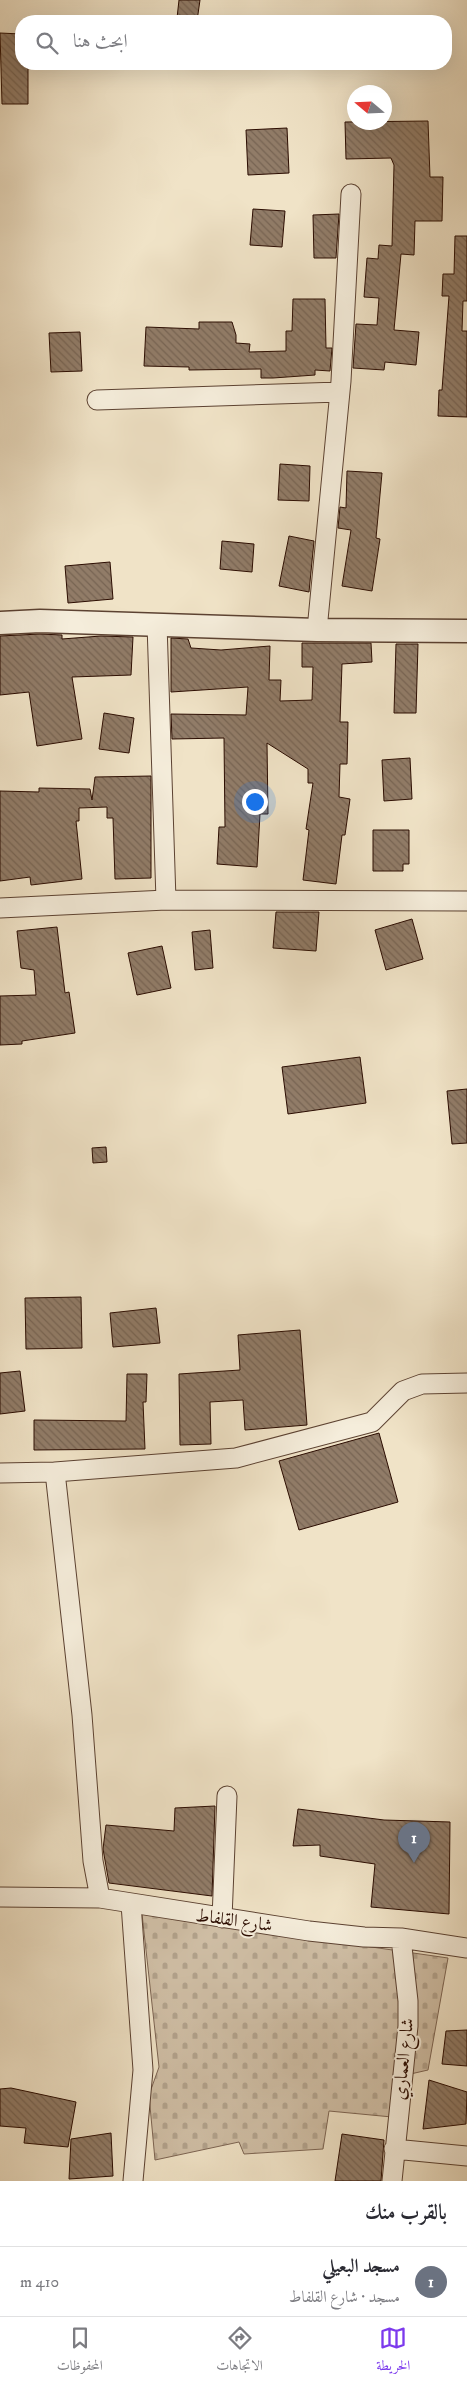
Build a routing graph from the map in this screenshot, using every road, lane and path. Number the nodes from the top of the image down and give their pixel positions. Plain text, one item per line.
1 (351, 194) dead end
2 (340, 392) junction
3 (97, 400) dead end
4 (0, 623) edge
5 (156, 624) junction
6 (317, 630) junction
7 (467, 631) edge
8 (166, 900) junction
9 (467, 901) edge
10 (0, 908) edge
11 (467, 1383) edge
12 (55, 1472) junction
13 (0, 1473) edge
14 (227, 1796) dead end
15 (0, 1897) edge
16 (100, 1898) junction
17 (131, 1904) junction
18 (222, 1918) junction
19 (401, 1938) junction
20 (467, 1948) edge
21 (394, 2149) junction
22 (467, 2156) edge
23 (133, 2181) edge
24 (392, 2181) edge

1 - 2 street
2 - 3 street
2 - 6 street
4 - 5 street
5 - 6 street
5 - 8 street
6 - 7 street
8 - 9 street
8 - 10 street
11 - 12 street
12 - 13 street
12 - 16 street
14 - 18 street
15 - 16 street, شارع القلفاط
16 - 17 street, شارع القلفاط
17 - 18 street, شارع القلفاط
17 - 23 street
18 - 19 street, شارع القلفاط
19 - 20 street, شارع القلفاط
19 - 21 street, شارع العماري
21 - 22 street
21 - 24 street, شارع العماري

